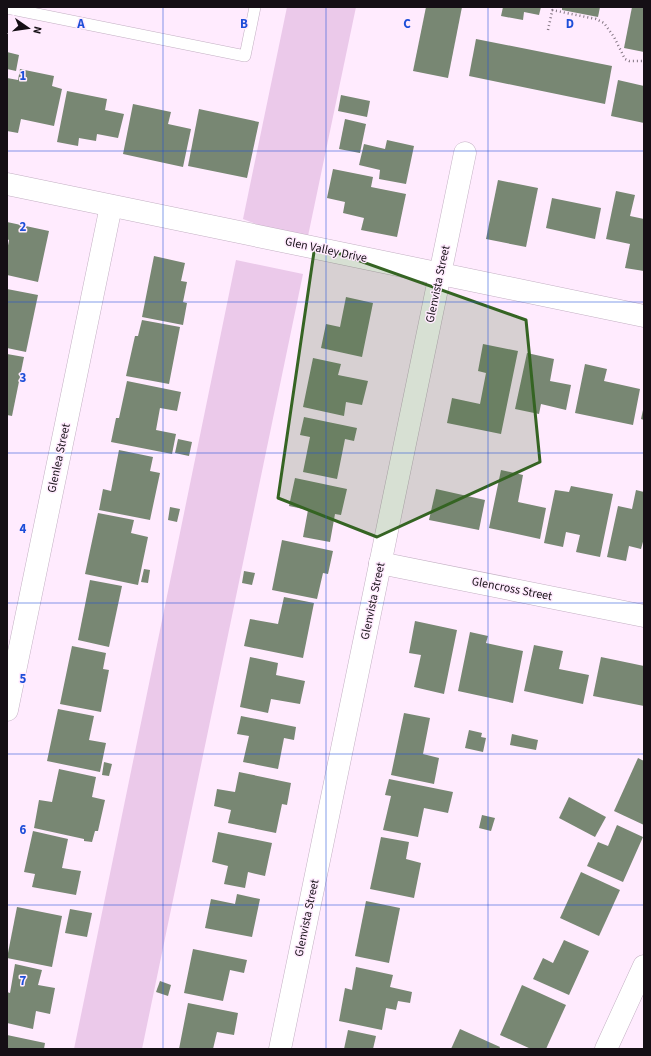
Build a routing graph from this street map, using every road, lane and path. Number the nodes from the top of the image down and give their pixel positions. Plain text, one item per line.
1 (254, 7) edge
2 (7, 8) edge
3 (552, 8) edge
4 (548, 30) dead end
5 (644, 61) edge
6 (465, 153) dead end
7 (7, 184) edge
8 (110, 206) junction
9 (440, 274) junction
10 (644, 316) edge
11 (380, 563) junction
12 (644, 616) edge
13 (7, 710) edge
14 (644, 966) edge
15 (280, 1049) edge
16 (606, 1049) edge

1 - 2 lane
3 - 4 path
3 - 5 path
6 - 9 street, Glenvista Street
7 - 8 street, Glen Valley Drive
8 - 9 street, Glen Valley Drive
8 - 13 street, Glenlea Street
9 - 10 street, Glen Valley Drive
9 - 11 street, Glenvista Street
11 - 12 street, Glencross Street
11 - 15 street, Glenvista Street
14 - 16 street

